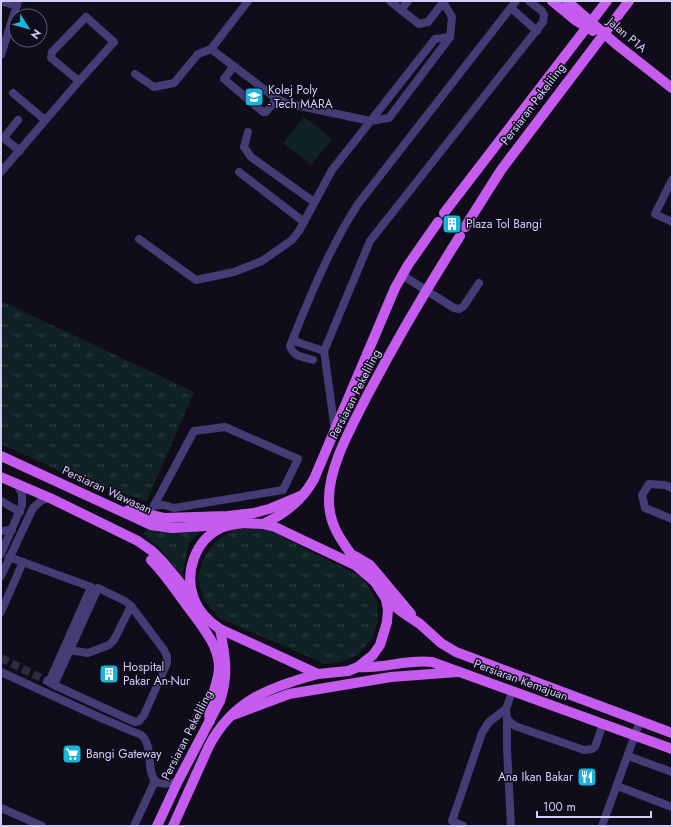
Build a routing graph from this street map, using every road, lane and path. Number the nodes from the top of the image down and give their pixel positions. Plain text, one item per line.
1 (1, 1) edge
2 (248, 1) edge
3 (390, 1) edge
4 (408, 1) edge
5 (516, 1) edge
6 (529, 1) edge
7 (552, 1) edge
8 (567, 1) edge
9 (629, 1) edge
10 (444, 2) edge
11 (18, 3) edge
12 (606, 3) edge
13 (511, 8) junction
14 (401, 10) junction
15 (537, 31) junction
16 (450, 37) junction
17 (616, 44) junction
18 (211, 49) junction
19 (1, 55) edge
20 (234, 66) junction
21 (135, 74) dead end
22 (79, 81) junction
23 (672, 88) edge
24 (13, 93) dead end
25 (277, 99) junction
26 (18, 120) dead end
27 (45, 120) junction
28 (370, 121) junction
29 (248, 132) dead end
30 (20, 151) junction
31 (1, 172) edge
32 (239, 172) dead end
33 (672, 180) edge
34 (314, 202) junction
35 (444, 213) dead end
36 (304, 222) junction
37 (438, 222) dead end
38 (672, 222) edge
39 (139, 239) dead end
40 (402, 275) junction
41 (479, 283) dead end
42 (426, 290) junction
43 (294, 338) junction
44 (324, 351) junction
45 (313, 360) dead end
46 (335, 430) junction
47 (1, 456) edge
48 (1, 477) edge
49 (17, 484) junction
50 (672, 488) edge
51 (305, 493) junction
52 (50, 498) junction
53 (1, 501) edge
54 (156, 502) junction
55 (113, 508) junction
56 (20, 512) junction
57 (149, 515) junction
58 (672, 519) edge
59 (263, 524) junction
60 (231, 525) junction
61 (12, 530) junction
62 (1, 531) edge
63 (138, 541) junction
64 (2, 549) edge
65 (353, 556) junction
66 (9, 557) junction
67 (23, 562) junction
68 (364, 571) junction
69 (1, 576) edge
70 (94, 588) junction
71 (386, 599) junction
72 (194, 600) junction
73 (131, 606) junction
74 (1, 612) edge
75 (420, 624) junction
76 (220, 628) junction
77 (69, 650) junction
78 (358, 668) junction
79 (1, 672) edge
80 (462, 672) junction
81 (318, 674) junction
82 (50, 682) junction
83 (512, 692) junction
84 (506, 709) junction
85 (232, 714) junction
86 (507, 719) junction
87 (210, 720) junction
88 (640, 722) junction
89 (603, 724) junction
90 (672, 733) edge
91 (635, 735) junction
92 (672, 749) edge
93 (628, 756) junction
94 (672, 772) edge
95 (155, 781) junction
96 (178, 781) junction
97 (617, 786) junction
98 (672, 807) edge
99 (1, 808) edge
100 (451, 824) edge
101 (42, 826) edge
102 (134, 826) edge
103 (157, 826) edge
104 (173, 826) edge
105 (463, 826) edge
106 (511, 826) edge
107 (602, 826) edge

1 - 11 street
2 - 18 street
3 - 14 street
4 - 14 street
5 - 13 street
6 - 15 street
7 - 17 main road
8 - 17 main road, Jalan P1A
9 - 42 main road, Persiaran Pekeliling
10 - 14 street
10 - 16 street
11 - 19 street
12 - 35 main road, Persiaran Pekeliling
13 - 15 street
13 - 43 street
15 - 44 street
16 - 28 street
16 - 28 street
17 - 23 main road, Jalan P1A
18 - 20 street
18 - 21 street
20 - 25 street
20 - 25 street
22 - 22 street
22 - 27 street
24 - 27 street
25 - 28 street
26 - 30 street
27 - 30 street
28 - 34 street
29 - 34 street
30 - 31 street
32 - 36 street
33 - 38 street
34 - 36 street
36 - 39 street
37 - 40 main road, Persiaran Pekeliling
40 - 42 street
40 - 46 main road, Persiaran Pekeliling
41 - 42 street
42 - 65 main road, Persiaran Pekeliling
43 - 44 street
43 - 45 street
44 - 46 street
46 - 51 main road, Persiaran Pekeliling
47 - 55 main road, Persiaran Wawasan
48 - 49 main road
49 - 52 main road
49 - 56 street
50 - 58 street
51 - 57 main road
51 - 59 main road, Persiaran Pekeliling
52 - 63 main road
52 - 66 street
53 - 56 street
54 - 54 street
54 - 57 street
55 - 57 main road
55 - 60 main road, Persiaran Wawasan
56 - 61 street
59 - 60 main road, Persiaran Wawasan
59 - 68 main road
60 - 72 main road
61 - 62 street
61 - 64 street
63 - 72 main road
63 - 87 main road
65 - 68 main road, Persiaran Pekeliling
65 - 75 main road
66 - 67 street
66 - 69 street
67 - 70 street
67 - 74 street
68 - 71 main road
70 - 73 street
70 - 77 street
70 - 82 street
71 - 75 main road, Persiaran Kemajuan
71 - 78 main road
72 - 76 main road
73 - 77 street
73 - 82 street
75 - 88 main road, Persiaran Kemajuan
76 - 81 main road
76 - 87 main road, Persiaran Pekeliling
77 - 82 street
78 - 80 main road, Persiaran Kemajuan
78 - 81 main road, Persiaran Kemajuan
79 - 95 street
80 - 83 main road, Persiaran Kemajuan
80 - 85 main road
81 - 85 main road, Persiaran Pekeliling
83 - 84 street
83 - 89 main road, Persiaran Kemajuan
84 - 86 street
84 - 100 street
85 - 104 main road, Persiaran Pekeliling
86 - 89 street
86 - 106 street
87 - 96 main road, Persiaran Pekeliling
88 - 90 main road, Persiaran Kemajuan
88 - 91 street
89 - 91 main road, Persiaran Kemajuan
91 - 92 main road, Persiaran Kemajuan
91 - 93 street
93 - 94 street
93 - 97 street
95 - 96 street
95 - 102 street
96 - 103 main road, Persiaran Pekeliling
97 - 98 street
97 - 107 street
99 - 101 street
100 - 105 street

